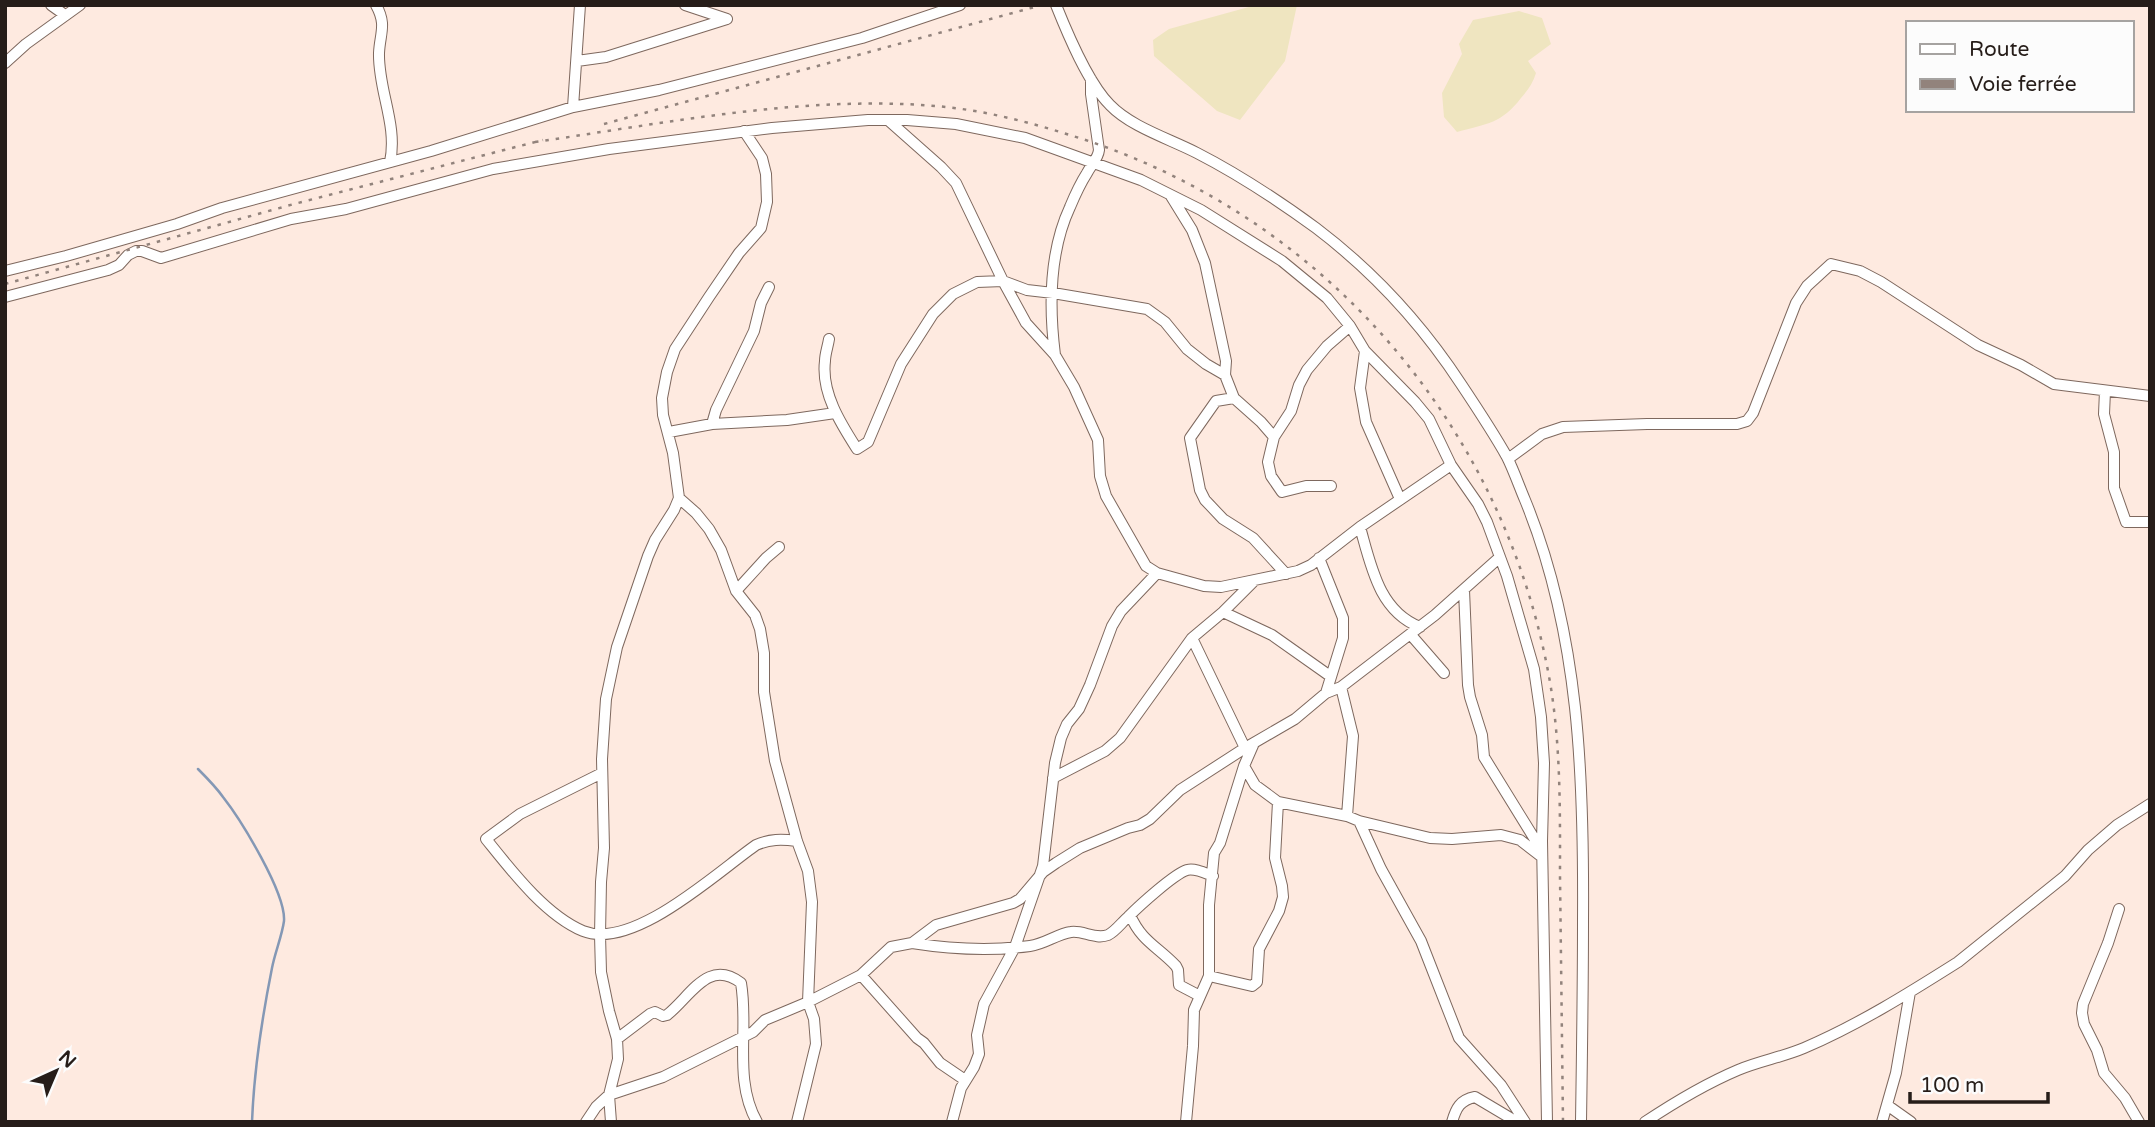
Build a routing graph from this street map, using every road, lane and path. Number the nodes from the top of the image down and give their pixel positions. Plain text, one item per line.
1 (51, 5) edge
2 (80, 5) edge
3 (376, 5) edge
4 (580, 5) edge
5 (685, 5) edge
6 (960, 5) edge
7 (1056, 5) edge
8 (65, 15) junction
9 (8, 55) edge
10 (577, 61) junction
11 (1091, 78) junction
12 (573, 107) junction
13 (888, 120) junction
14 (744, 131) junction
15 (390, 162) junction
16 (1094, 162) junction
17 (1170, 194) junction
18 (5, 271) edge
19 (1003, 281) junction
20 (769, 287) dead end
21 (1052, 293) junction
22 (5, 297) edge
23 (1350, 326) junction
24 (829, 339) dead end
25 (1365, 351) junction
26 (1055, 355) junction
27 (1225, 375) junction
28 (2105, 391) junction
29 (2150, 396) edge
30 (1234, 398) junction
31 (835, 414) junction
32 (712, 424) junction
33 (669, 432) junction
34 (1273, 437) junction
35 (1508, 459) junction
36 (1451, 464) junction
37 (1331, 486) dead end
38 (679, 498) junction
39 (1400, 499) junction
40 (2150, 522) edge
41 (1360, 527) junction
42 (779, 547) dead end
43 (1500, 557) junction
44 (1319, 558) junction
45 (1157, 573) junction
46 (1286, 574) junction
47 (1253, 582) junction
48 (1464, 590) junction
49 (736, 591) junction
50 (1223, 612) junction
51 (1420, 627) junction
52 (1411, 635) junction
53 (1192, 638) junction
54 (1444, 673) dead end
55 (1330, 676) junction
56 (1341, 687) junction
57 (1326, 693) junction
58 (1249, 746) junction
59 (1244, 766) junction
60 (602, 773) junction
61 (1053, 778) junction
62 (1278, 802) junction
63 (2150, 804) edge
64 (1347, 816) junction
65 (1359, 821) junction
66 (797, 841) junction
67 (1542, 854) junction
68 (1213, 876) junction
69 (1038, 879) junction
70 (2119, 909) dead end
71 (1130, 915) junction
72 (600, 935) junction
73 (912, 943) junction
74 (1015, 947) junction
75 (861, 975) junction
76 (1209, 976) junction
77 (1910, 992) junction
78 (1200, 996) junction
79 (808, 1002) junction
80 (744, 1035) junction
81 (617, 1039) junction
82 (965, 1080) junction
83 (609, 1095) junction
84 (1887, 1105) junction
85 (586, 1122) edge
86 (611, 1122) edge
87 (757, 1122) edge
88 (797, 1122) edge
89 (952, 1122) edge
90 (1186, 1122) edge
91 (1452, 1122) edge
92 (1517, 1122) edge
93 (1525, 1122) edge
94 (1547, 1122) edge
95 (1581, 1122) edge
96 (1645, 1122) edge
97 (1882, 1122) edge
98 (1912, 1122) edge
99 (2139, 1122) edge

1 - 8 street
2 - 8 street
3 - 15 street
4 - 10 street
5 - 10 street
6 - 12 street
7 - 11 street
8 - 9 street
10 - 12 street
11 - 16 street
11 - 35 street
12 - 15 street
13 - 14 street
13 - 16 street
13 - 19 street
14 - 22 street
14 - 33 street
15 - 18 street
16 - 17 street
16 - 21 street
17 - 23 street
17 - 27 street
19 - 21 street
19 - 26 street
19 - 31 street
20 - 32 street
21 - 26 street
21 - 27 street
23 - 25 street
23 - 34 street
24 - 31 street
25 - 36 street
25 - 39 street
26 - 45 street
27 - 30 street
28 - 29 street
28 - 35 street
28 - 40 street
30 - 34 street
30 - 46 street
31 - 32 street
32 - 33 street
33 - 38 street
34 - 37 street
35 - 95 street
36 - 39 street
36 - 43 street
38 - 49 street
38 - 60 street
39 - 41 street
41 - 44 street
41 - 51 street
42 - 49 street
43 - 48 street
43 - 67 street
44 - 46 street
44 - 55 street
45 - 47 street
45 - 61 street
46 - 47 street
47 - 50 street
48 - 51 street
48 - 67 street
49 - 66 street
50 - 53 street
50 - 55 street
51 - 52 street
52 - 54 street
52 - 56 street
53 - 58 street
53 - 61 street
55 - 57 street
56 - 57 street
56 - 64 street
57 - 58 street
58 - 59 street
58 - 69 street
59 - 62 street
59 - 68 street
60 - 72 street
60 - 72 street
61 - 69 street
62 - 64 street
62 - 76 street
63 - 77 street
64 - 65 street
65 - 67 street
65 - 93 street
66 - 72 street
66 - 79 street
67 - 94 street
68 - 71 street
68 - 76 street
69 - 73 street
69 - 74 street
70 - 99 street
71 - 74 street
71 - 78 street
72 - 81 street
73 - 74 street
73 - 75 street
74 - 82 street
75 - 79 street
75 - 82 street
76 - 78 street
77 - 84 street
77 - 96 street
78 - 90 street
79 - 80 street
79 - 88 street
80 - 81 street
80 - 83 street
80 - 87 street
81 - 83 street
82 - 89 street
83 - 85 street
83 - 86 street
84 - 97 street
84 - 98 street
91 - 92 street

